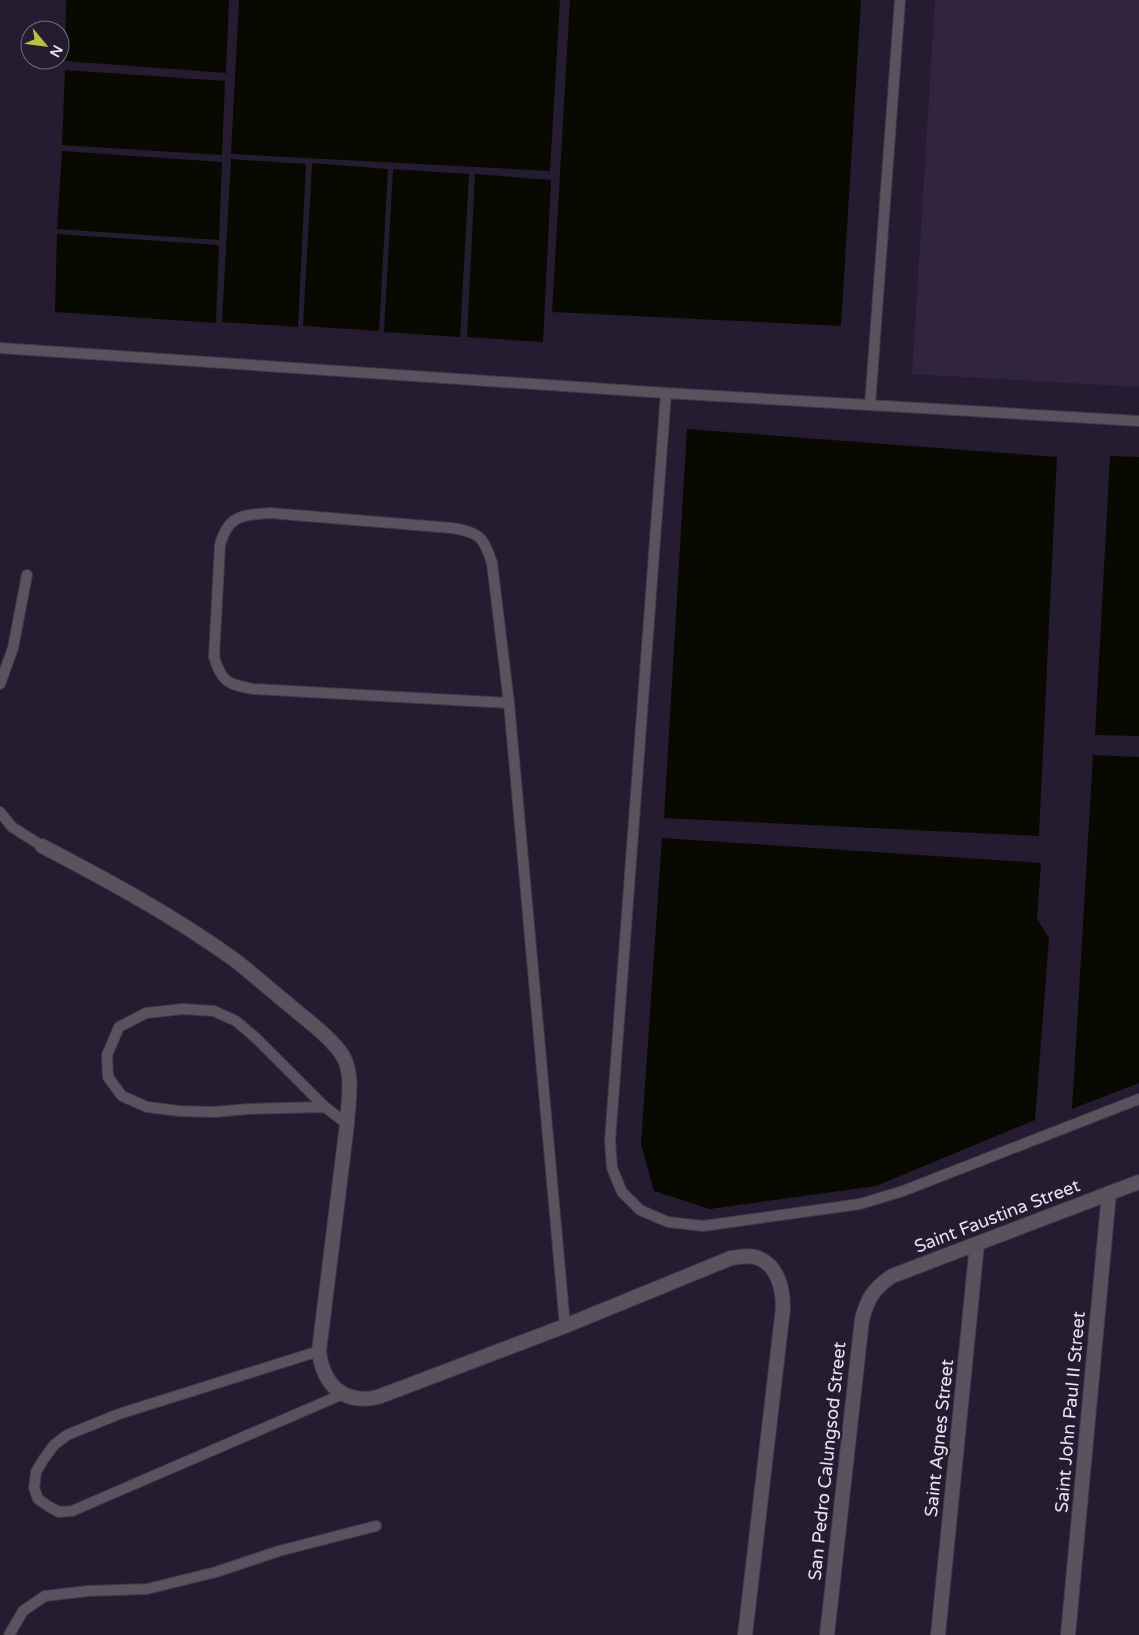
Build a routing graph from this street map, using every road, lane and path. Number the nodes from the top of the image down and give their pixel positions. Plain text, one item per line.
1 (900, 0) edge
2 (0, 348) edge
3 (666, 393) junction
4 (870, 405) junction
5 (1139, 421) edge
6 (27, 575) dead end
7 (0, 684) edge
8 (509, 703) junction
9 (0, 812) edge
10 (42, 846) joint
11 (1139, 1099) edge
12 (325, 1108) junction
13 (347, 1124) junction
14 (1139, 1182) edge
15 (1109, 1193) junction
16 (978, 1244) junction
17 (872, 1292) joint
18 (565, 1326) junction
19 (319, 1351) junction
20 (343, 1394) junction
21 (376, 1526) dead end
22 (9, 1635) edge
23 (745, 1635) edge
24 (827, 1635) edge
25 (938, 1635) edge
26 (1068, 1635) edge

1 - 4 lane
2 - 3 lane
3 - 4 lane
3 - 11 lane
4 - 5 lane
6 - 7 lane
8 - 8 lane
8 - 18 lane
9 - 10 lane
10 - 13 street
12 - 12 lane
12 - 13 lane
13 - 19 street
14 - 15 street, Saint Faustina Street
15 - 16 street, Saint Faustina Street
15 - 26 street, Saint John Paul II Street
16 - 17 street, Saint Faustina Street
16 - 25 street, Saint Agnes Street
17 - 24 street, San Pedro Calungsod Street
18 - 20 street
18 - 23 street
19 - 20 street
19 - 20 lane
21 - 22 lane

